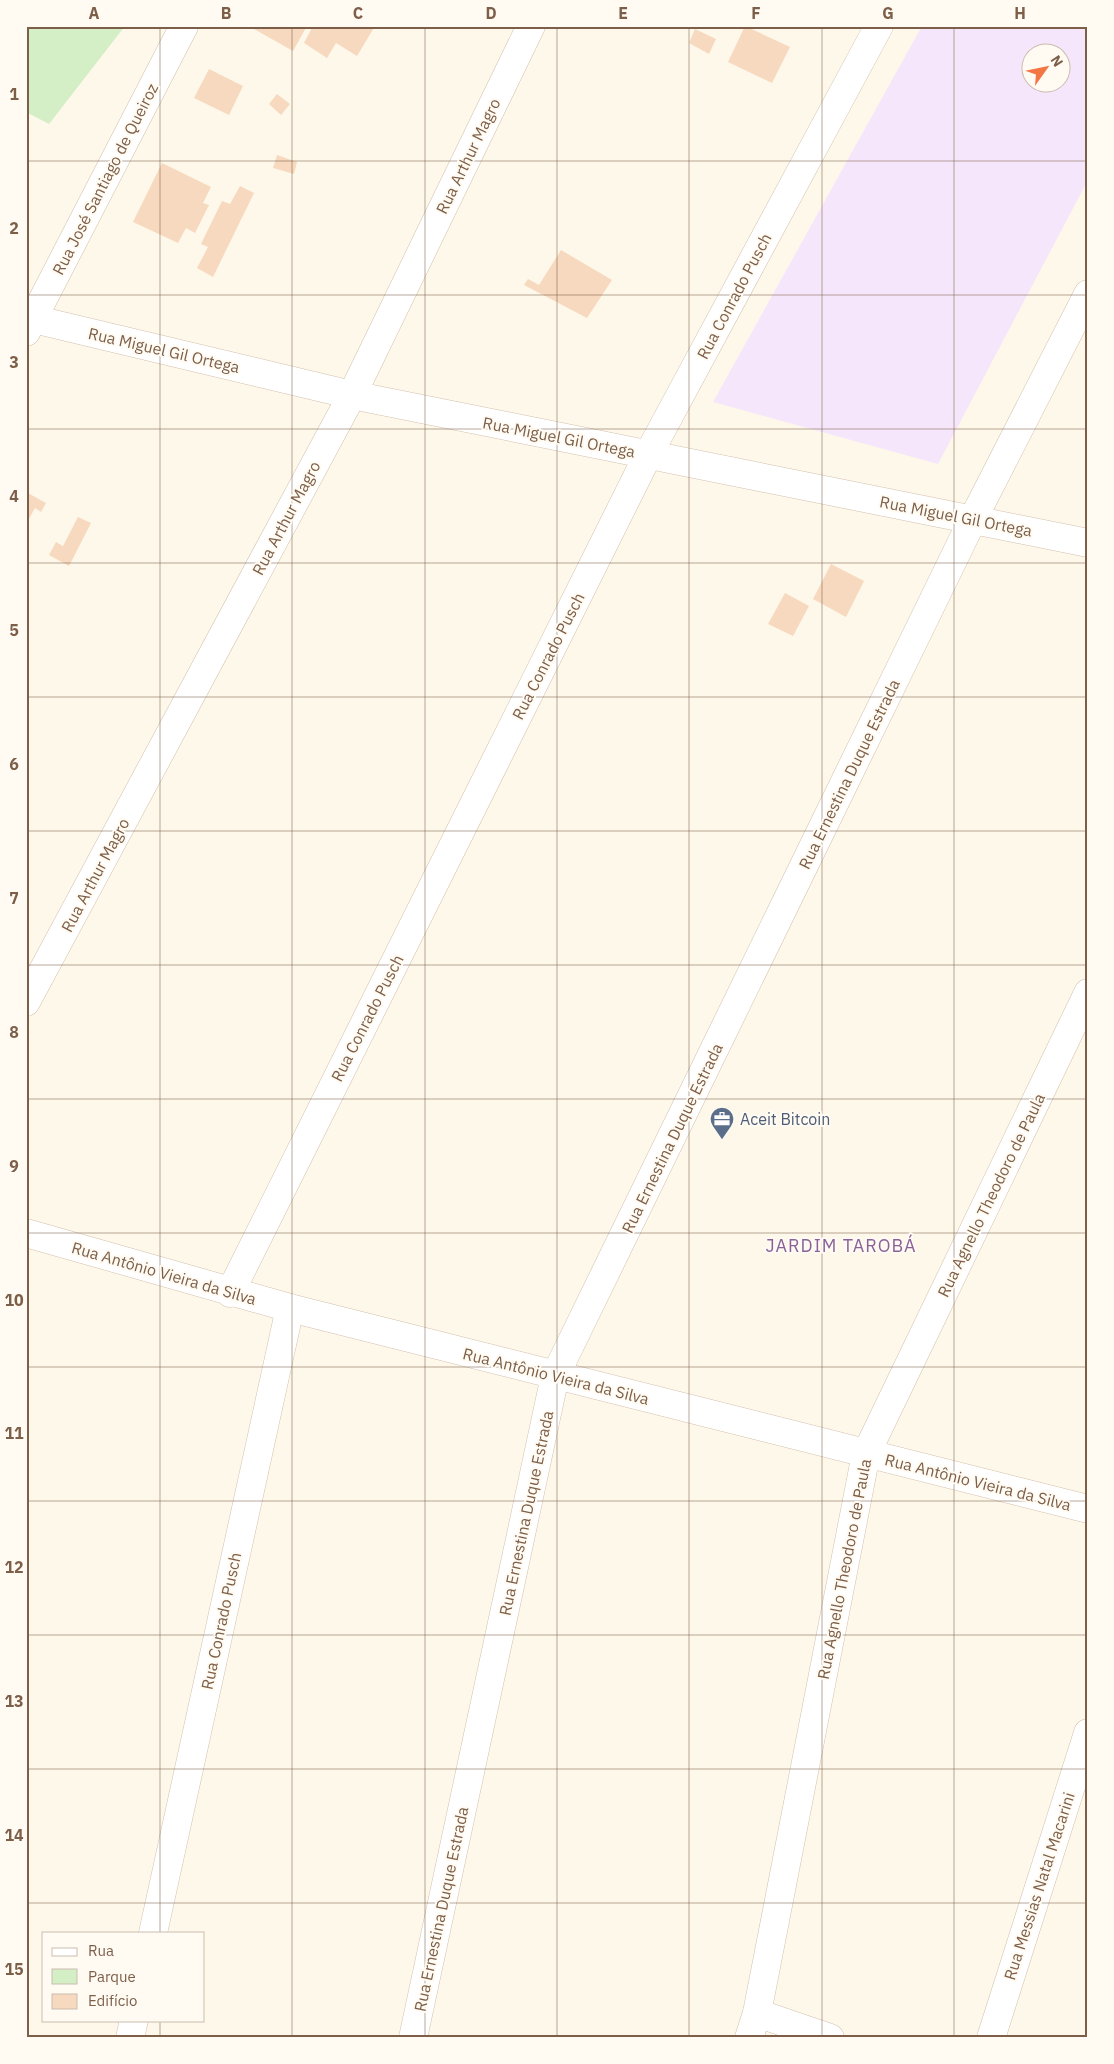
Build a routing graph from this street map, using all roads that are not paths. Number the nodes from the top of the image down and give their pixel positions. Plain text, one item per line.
1 (184, 26) edge
2 (531, 26) edge
3 (879, 26) edge
4 (1088, 294) edge
5 (30, 326) edge
6 (352, 395) junction
7 (648, 455) junction
8 (974, 520) junction
9 (1088, 543) edge
10 (1088, 993) edge
11 (26, 1002) edge
12 (26, 1233) edge
13 (230, 1292) junction
14 (290, 1308) junction
15 (555, 1376) junction
16 (866, 1454) junction
17 (1088, 1509) edge
18 (1088, 1733) edge
19 (153, 1932) edge
20 (134, 2022) edge
21 (753, 2025) edge
22 (130, 2038) edge
23 (413, 2038) edge
24 (830, 2038) edge
25 (991, 2038) edge

1 - 5 street, Rua José Santiago de Queiroz
2 - 6 street, Rua Arthur Magro
3 - 7 street, Rua Conrado Pusch
4 - 8 street, Rua Ernestina Duque Estrada
5 - 6 street, Rua Miguel Gil Ortega
6 - 7 street, Rua Miguel Gil Ortega
6 - 11 street, Rua Arthur Magro
7 - 8 street, Rua Miguel Gil Ortega
7 - 13 street, Rua Conrado Pusch
8 - 9 street, Rua Miguel Gil Ortega
8 - 15 street, Rua Ernestina Duque Estrada
10 - 16 street, Rua Agnello Theodoro de Paula
12 - 13 street, Rua Antônio Vieira da Silva
13 - 14 street, Rua Antônio Vieira da Silva
14 - 15 street, Rua Antônio Vieira da Silva
14 - 19 street, Rua Conrado Pusch
15 - 16 street, Rua Antônio Vieira da Silva
15 - 23 street, Rua Ernestina Duque Estrada
16 - 17 street, Rua Antônio Vieira da Silva
16 - 21 street, Rua Agnello Theodoro de Paula
18 - 25 street, Rua Messias Natal Macarini
20 - 22 street
21 - 24 street

